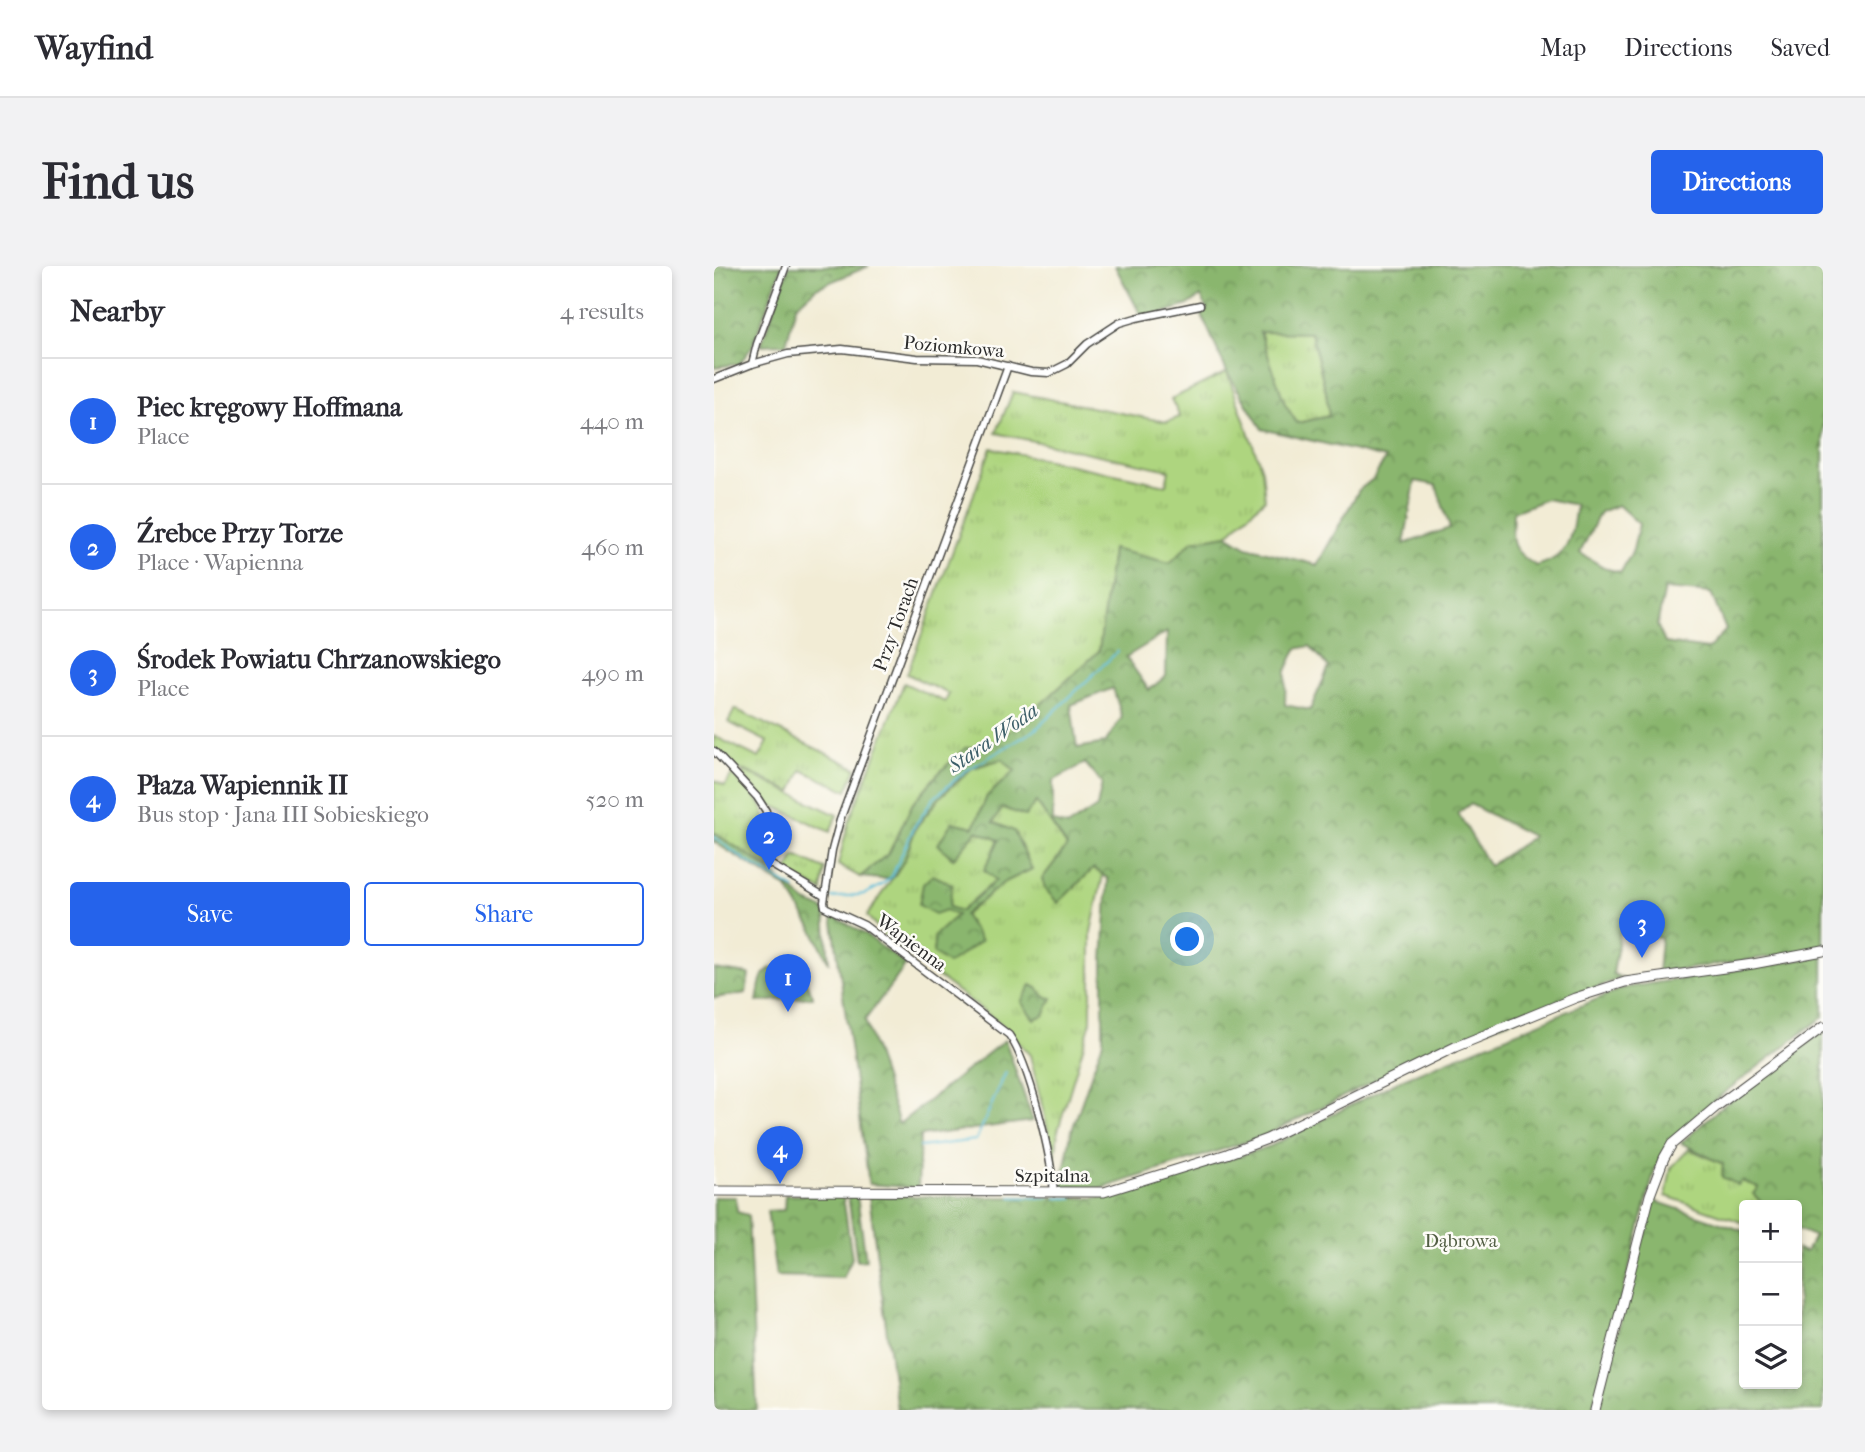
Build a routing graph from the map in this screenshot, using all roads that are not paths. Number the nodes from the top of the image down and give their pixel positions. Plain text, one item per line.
1 (786, 266) edge
2 (1200, 305) dead end
3 (752, 363) junction
4 (1008, 366) junction
5 (714, 379) edge
6 (714, 751) edge
7 (824, 896) junction
8 (1823, 951) edge
9 (1823, 1027) edge
10 (714, 1191) edge
11 (1055, 1193) junction
12 (1595, 1410) edge

1 - 3 street
2 - 4 street, Poziomkowa
3 - 4 street, Poziomkowa
3 - 5 street
4 - 7 street, Przy Torach
6 - 7 street, Wapienna
7 - 11 street, Wapienna
8 - 11 main road, Szpitalna
9 - 12 main road
10 - 11 main road, Szpitalna

